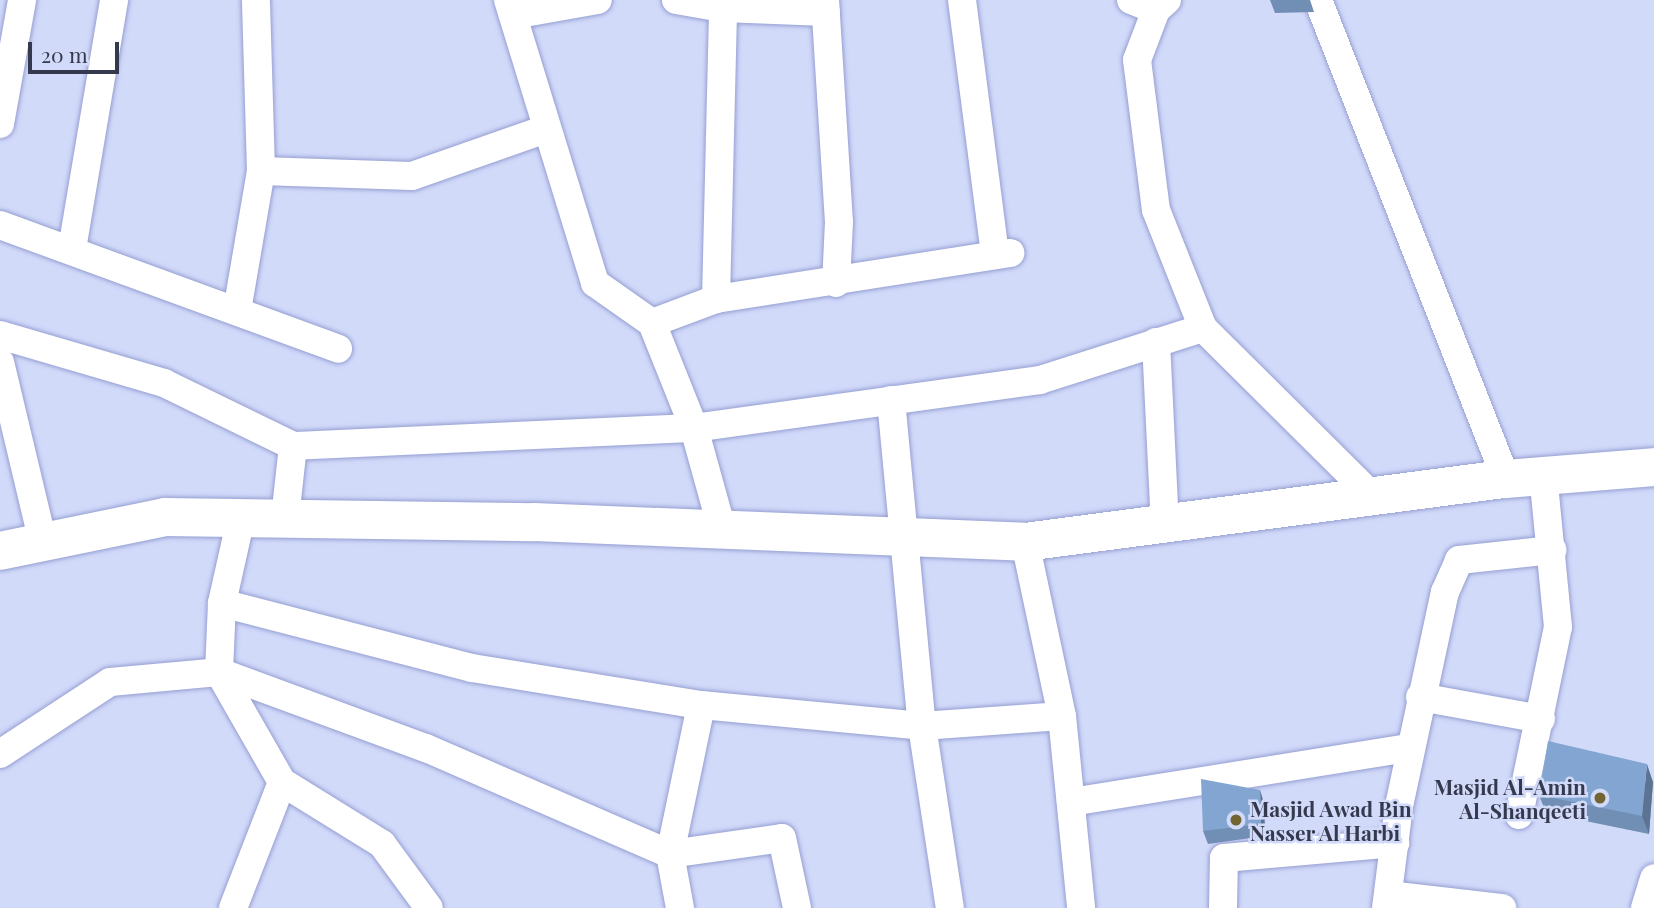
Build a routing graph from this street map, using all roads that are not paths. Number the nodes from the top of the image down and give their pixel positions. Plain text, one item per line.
1 (22, 0) edge
2 (114, 0) edge
3 (256, 0) edge
4 (598, 0) edge
5 (676, 0) edge
6 (962, 0) edge
7 (1318, 0) edge
8 (1151, 3) edge
9 (826, 6) edge
10 (511, 7) edge
11 (723, 8) junction
12 (0, 124) edge
13 (546, 129) junction
14 (261, 171) junction
15 (0, 225) edge
16 (72, 249) junction
17 (836, 283) junction
18 (716, 299) junction
19 (237, 311) junction
20 (652, 323) junction
21 (1203, 328) junction
22 (0, 335) edge
23 (1156, 342) junction
24 (338, 349) dead end
25 (0, 362) edge
26 (891, 400) junction
27 (694, 428) junction
28 (293, 446) junction
29 (1654, 467) edge
30 (1524, 477) junction
31 (1374, 498) junction
32 (241, 517) junction
33 (285, 518) junction
34 (1165, 524) junction
35 (722, 529) junction
36 (904, 536) junction
37 (1026, 541) junction
38 (43, 542) junction
39 (1552, 550) junction
40 (0, 551) edge
41 (222, 603) junction
42 (219, 672) junction
43 (1420, 697) junction
44 (701, 705) junction
45 (1062, 716) junction
46 (1541, 719) junction
47 (922, 726) junction
48 (1410, 748) junction
49 (0, 754) edge
50 (282, 782) junction
51 (1071, 802) junction
52 (1518, 815) dead end
53 (1395, 843) junction
54 (670, 854) junction
55 (1654, 878) edge
56 (1387, 901) edge
57 (233, 908) edge
58 (429, 908) edge
59 (680, 908) edge
60 (797, 908) edge
61 (950, 908) edge
62 (1081, 908) edge
63 (1223, 908) edge
64 (1502, 908) edge
65 (1645, 908) edge

1 - 12 street
2 - 16 street
3 - 14 street
4 - 10 street
5 - 11 street
6 - 17 street
7 - 30 street
8 - 21 street
9 - 11 street
9 - 17 street
10 - 13 street
11 - 18 street
13 - 14 street
13 - 20 street
14 - 19 street
15 - 16 street
16 - 19 street
17 - 18 street
18 - 20 street
19 - 24 street
20 - 27 street
21 - 23 street
21 - 31 street
22 - 28 street
23 - 26 street
23 - 34 street
25 - 38 street
26 - 27 street
26 - 36 street
27 - 28 street
27 - 35 street
28 - 33 street
29 - 30 main road
30 - 31 main road
30 - 39 street
31 - 34 main road
32 - 33 main road
32 - 38 main road
32 - 41 street
33 - 35 main road
34 - 37 main road
35 - 36 main road
36 - 37 main road
36 - 47 street
37 - 45 street
38 - 40 main road
39 - 43 street
39 - 46 street
41 - 42 street
41 - 44 street
42 - 49 street
42 - 50 street
42 - 54 street
43 - 46 street
43 - 48 street
44 - 47 street
44 - 54 street
45 - 47 street
45 - 51 street
46 - 52 street
47 - 61 street
48 - 51 street
48 - 53 street
50 - 57 street
50 - 58 street
51 - 62 street
53 - 56 street
53 - 63 street
54 - 59 street
54 - 60 street
55 - 65 street
56 - 64 street

